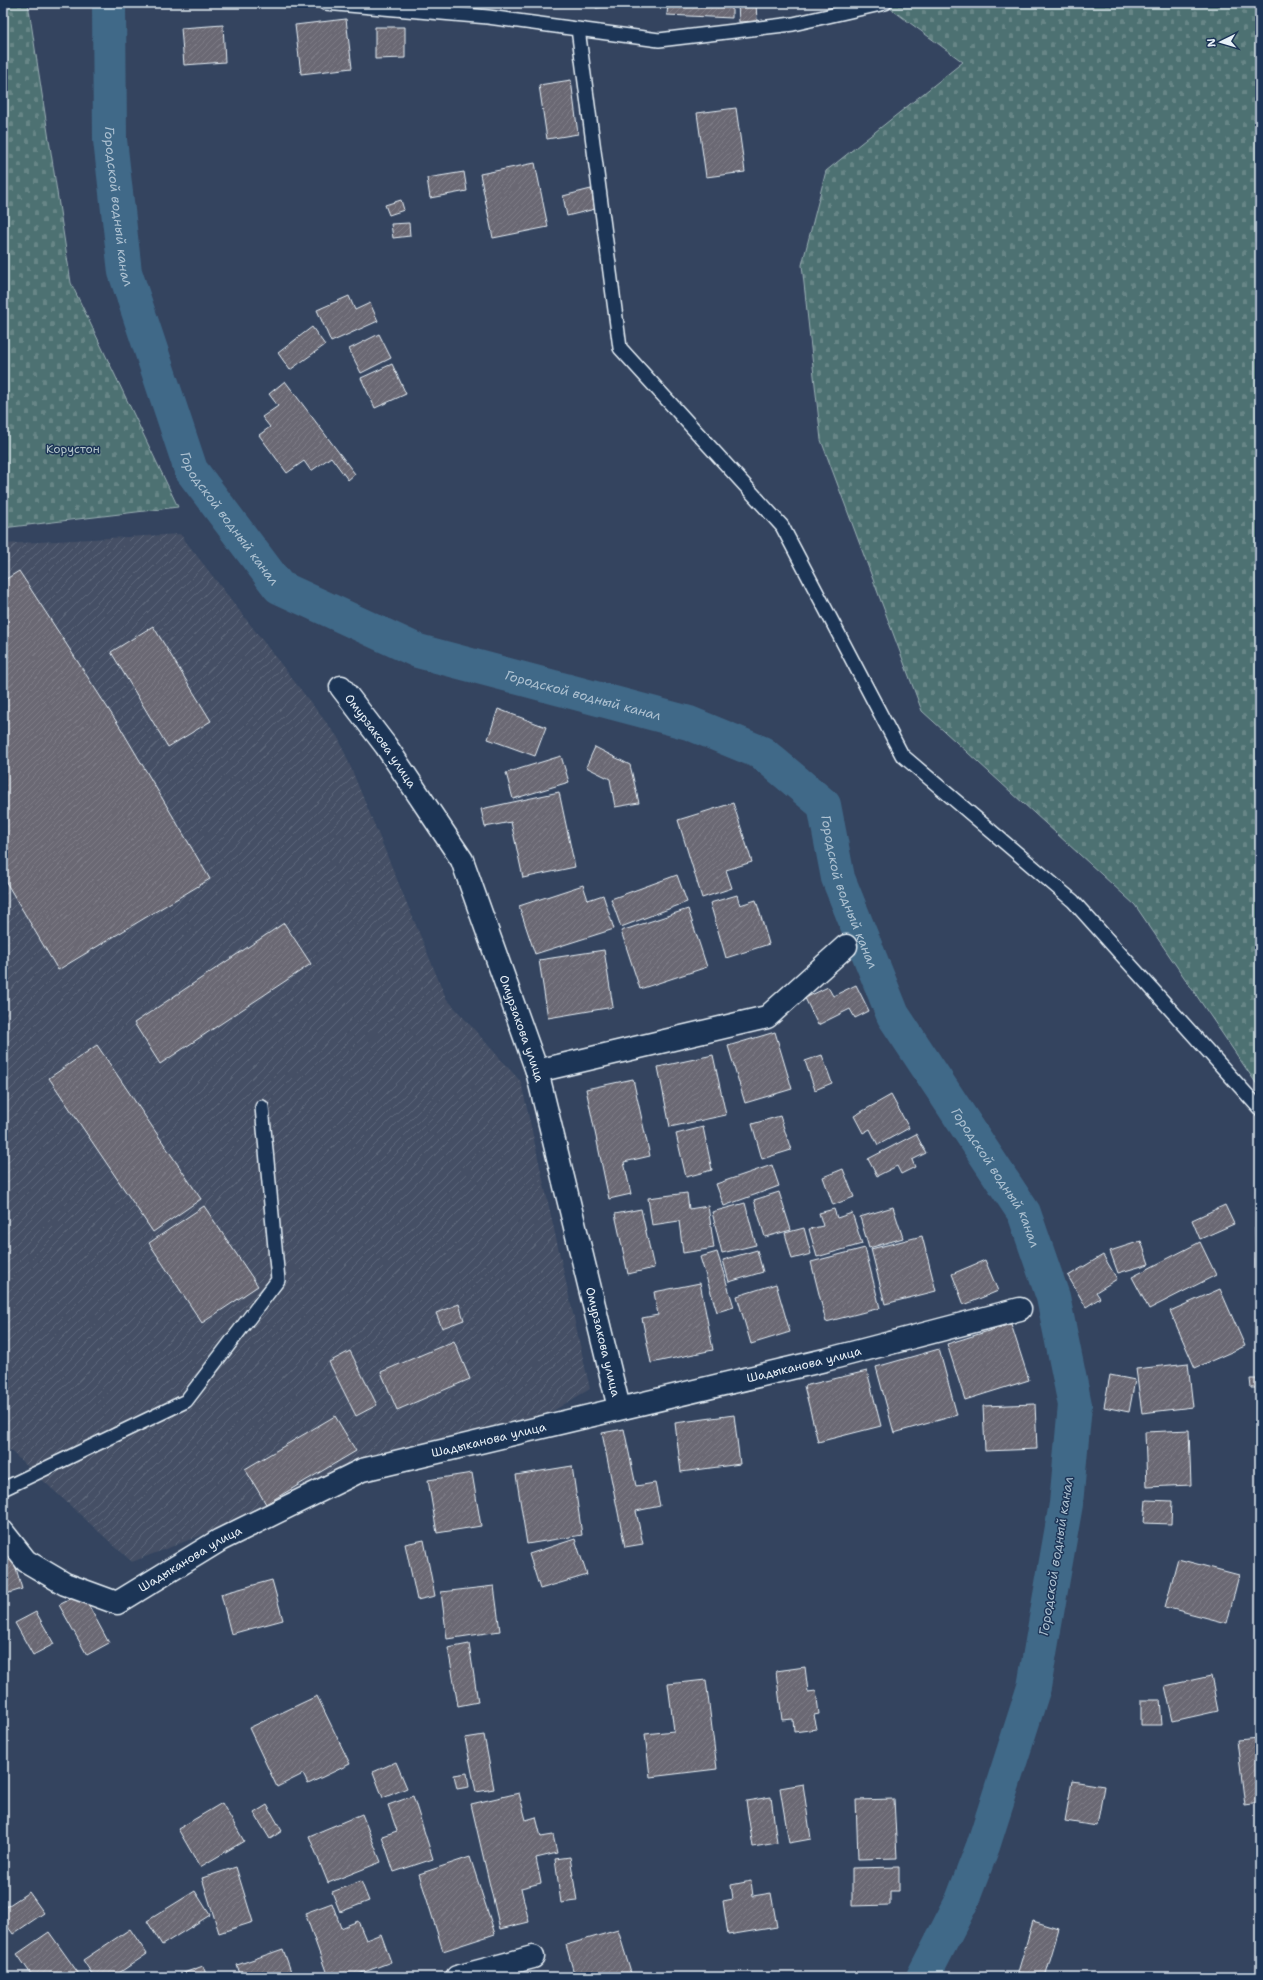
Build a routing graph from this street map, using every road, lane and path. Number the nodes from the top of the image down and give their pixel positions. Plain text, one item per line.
1 (325, 3) edge
2 (885, 3) edge
3 (578, 29) junction
4 (341, 687) dead end
5 (846, 946) dead end
6 (537, 1071) junction
7 (262, 1107) dead end
8 (1260, 1109) edge
9 (1020, 1309) dead end
10 (619, 1408) junction
11 (3, 1490) edge
12 (3, 1532) edge
13 (533, 1957) dead end
14 (457, 1977) edge

1 - 3 lane
2 - 3 lane
3 - 8 lane
4 - 6 street, Омурзакова улица
5 - 6 street
6 - 10 street, Омурзакова улица
7 - 11 lane
9 - 10 street, Шадыканова улица
10 - 12 street, Шадыканова улица
13 - 14 street

